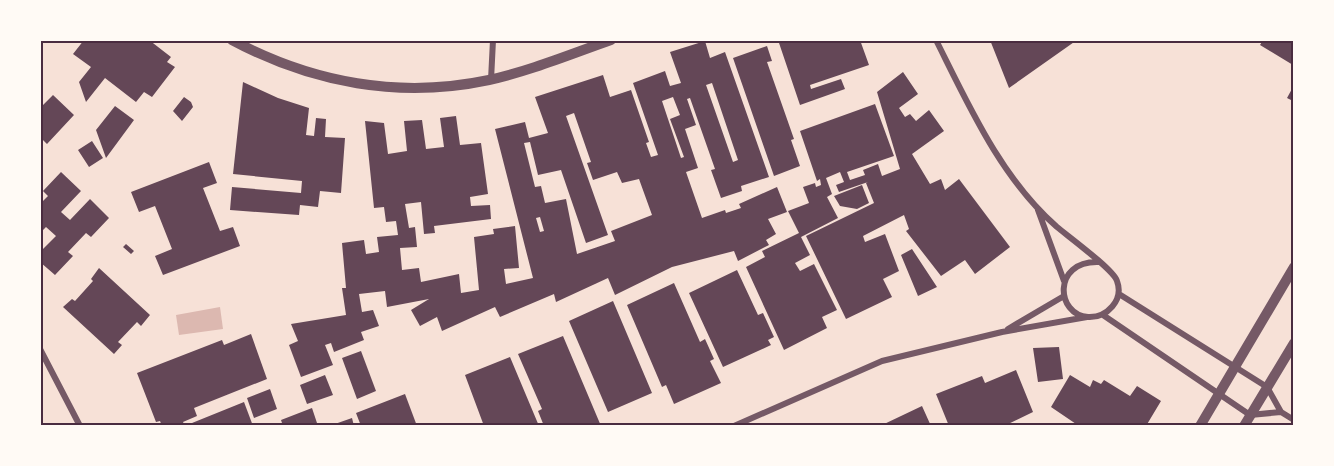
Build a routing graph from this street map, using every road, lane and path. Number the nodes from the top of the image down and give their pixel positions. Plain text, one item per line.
1 (232, 40) edge
2 (493, 40) edge
3 (611, 40) edge
4 (936, 40) edge
5 (490, 80) junction
6 (1038, 210) junction
7 (1098, 262) junction
8 (1293, 267) edge
9 (1064, 281) junction
10 (1119, 294) junction
11 (1064, 296) junction
12 (1103, 315) junction
13 (1087, 317) junction
14 (1002, 332) junction
15 (1293, 342) edge
16 (40, 349) edge
17 (1234, 368) junction
18 (1267, 387) junction
19 (1218, 395) junction
20 (1281, 412) junction
21 (1250, 415) junction
22 (1293, 420) edge
23 (81, 426) edge
24 (734, 426) edge
25 (1200, 426) edge
26 (1244, 426) edge

1 - 5 street
2 - 5 street
3 - 5 street
4 - 6 street
6 - 7 street
6 - 9 street
7 - 9 street
7 - 10 street
8 - 17 street
9 - 11 street
10 - 12 street
10 - 17 street
11 - 13 street
11 - 14 street
12 - 13 street
12 - 19 street
13 - 14 street
14 - 24 street
15 - 18 street
16 - 23 street
17 - 18 street
17 - 19 street
18 - 20 street
18 - 21 street
19 - 21 street
19 - 25 street
20 - 21 street
20 - 22 street
21 - 26 street

